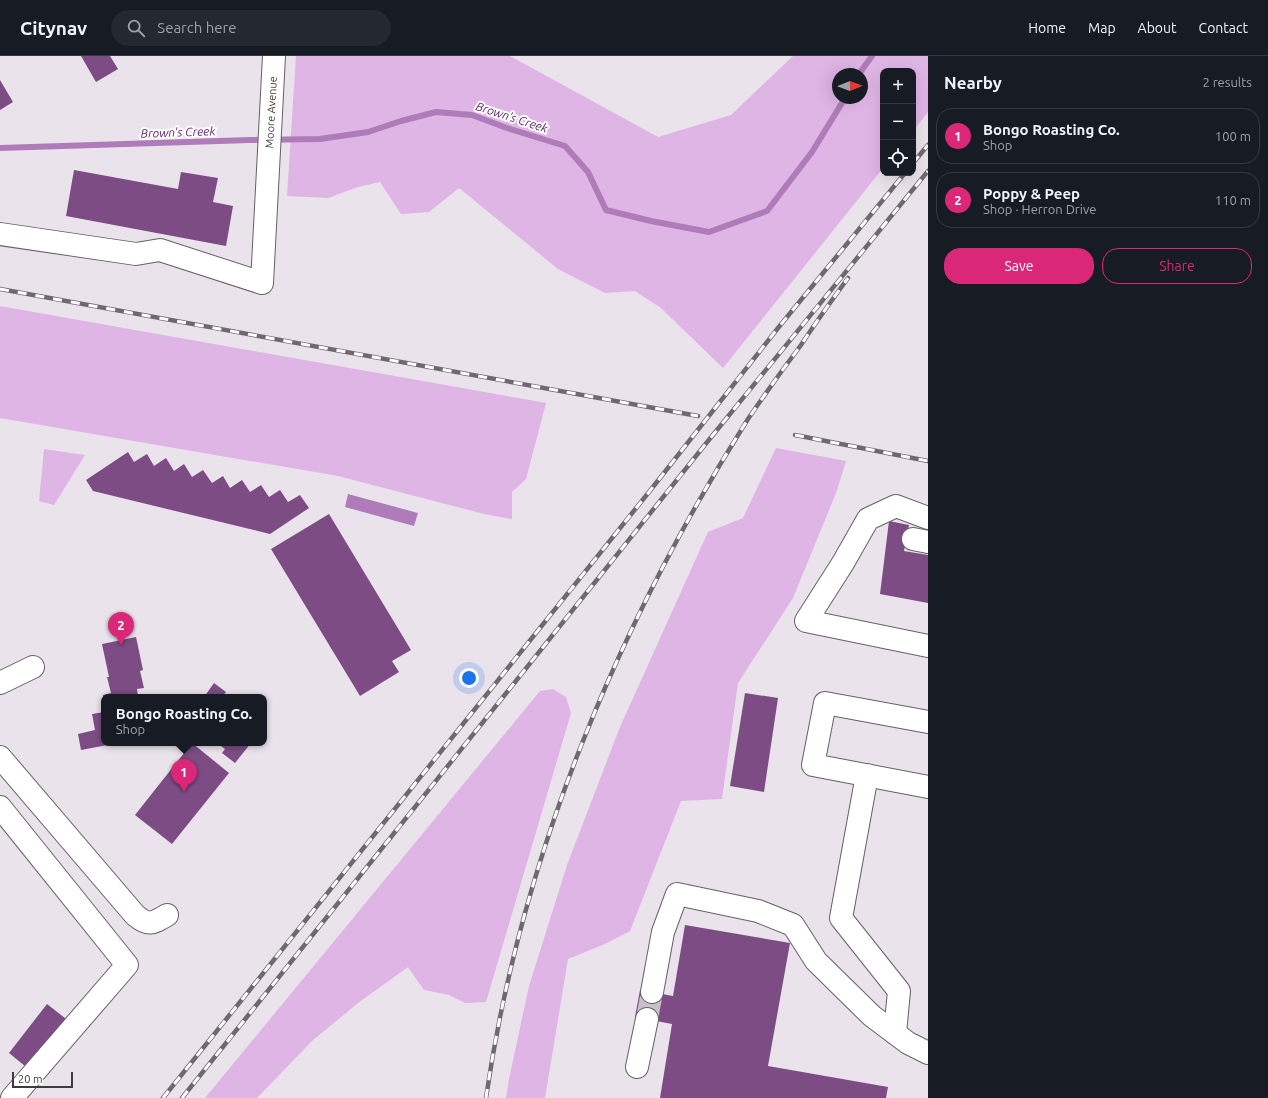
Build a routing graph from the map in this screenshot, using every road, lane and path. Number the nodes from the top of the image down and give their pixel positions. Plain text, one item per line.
1 (274, 56) edge
2 (0, 234) edge
3 (928, 518) edge
4 (928, 646) edge
5 (33, 667) dead end
6 (0, 683) edge
7 (928, 722) edge
8 (0, 757) edge
9 (867, 775) junction
10 (928, 786) edge
11 (0, 807) edge
12 (167, 916) dead end
13 (652, 992) tunnel mouth
14 (647, 1019) tunnel mouth
15 (895, 1033) junction
16 (928, 1053) edge
17 (637, 1067) dead end
18 (12, 1098) edge

1 - 2 street, Moore Avenue
3 - 4 street
5 - 6 street
7 - 9 street
8 - 12 street
9 - 10 street
9 - 15 street
11 - 18 street
13 - 15 street
14 - 17 street
15 - 16 street

